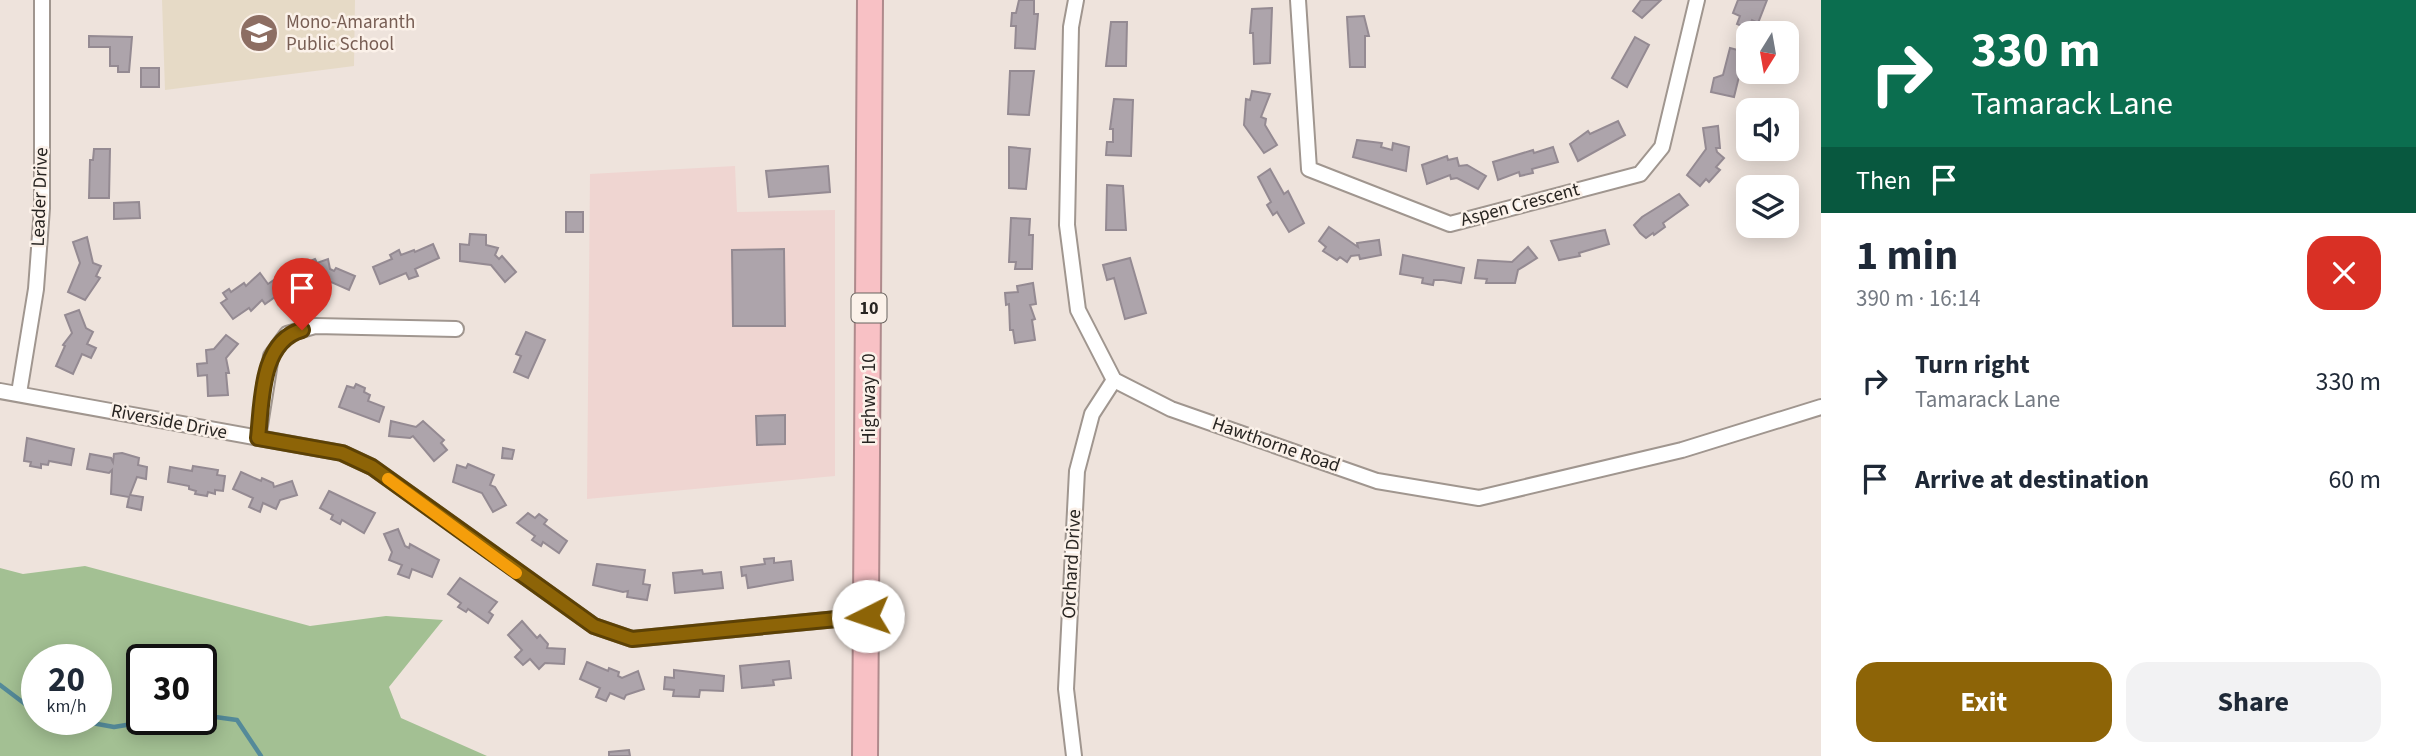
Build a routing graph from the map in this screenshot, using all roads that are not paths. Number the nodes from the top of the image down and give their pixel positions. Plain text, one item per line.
1 (42, 0) edge
2 (870, 0) edge
3 (1076, 0) edge
4 (1298, 0) edge
5 (1697, 0) edge
6 (456, 329) dead end
7 (1114, 380) junction
8 (0, 391) edge
9 (19, 393) junction
10 (1821, 407) edge
11 (258, 438) junction
12 (868, 616) junction
13 (865, 756) edge
14 (1074, 756) edge

1 - 9 street, Leader Drive
2 - 12 highway, Highway 10 / 10
3 - 7 street
4 - 5 street, Aspen Crescent
6 - 11 street
7 - 10 street, Hawthorne Road
7 - 14 street, Orchard Drive
8 - 9 street, Riverside Drive
9 - 11 street, Riverside Drive
11 - 12 street, Riverside Drive
12 - 13 highway, Highway 10 / 10

